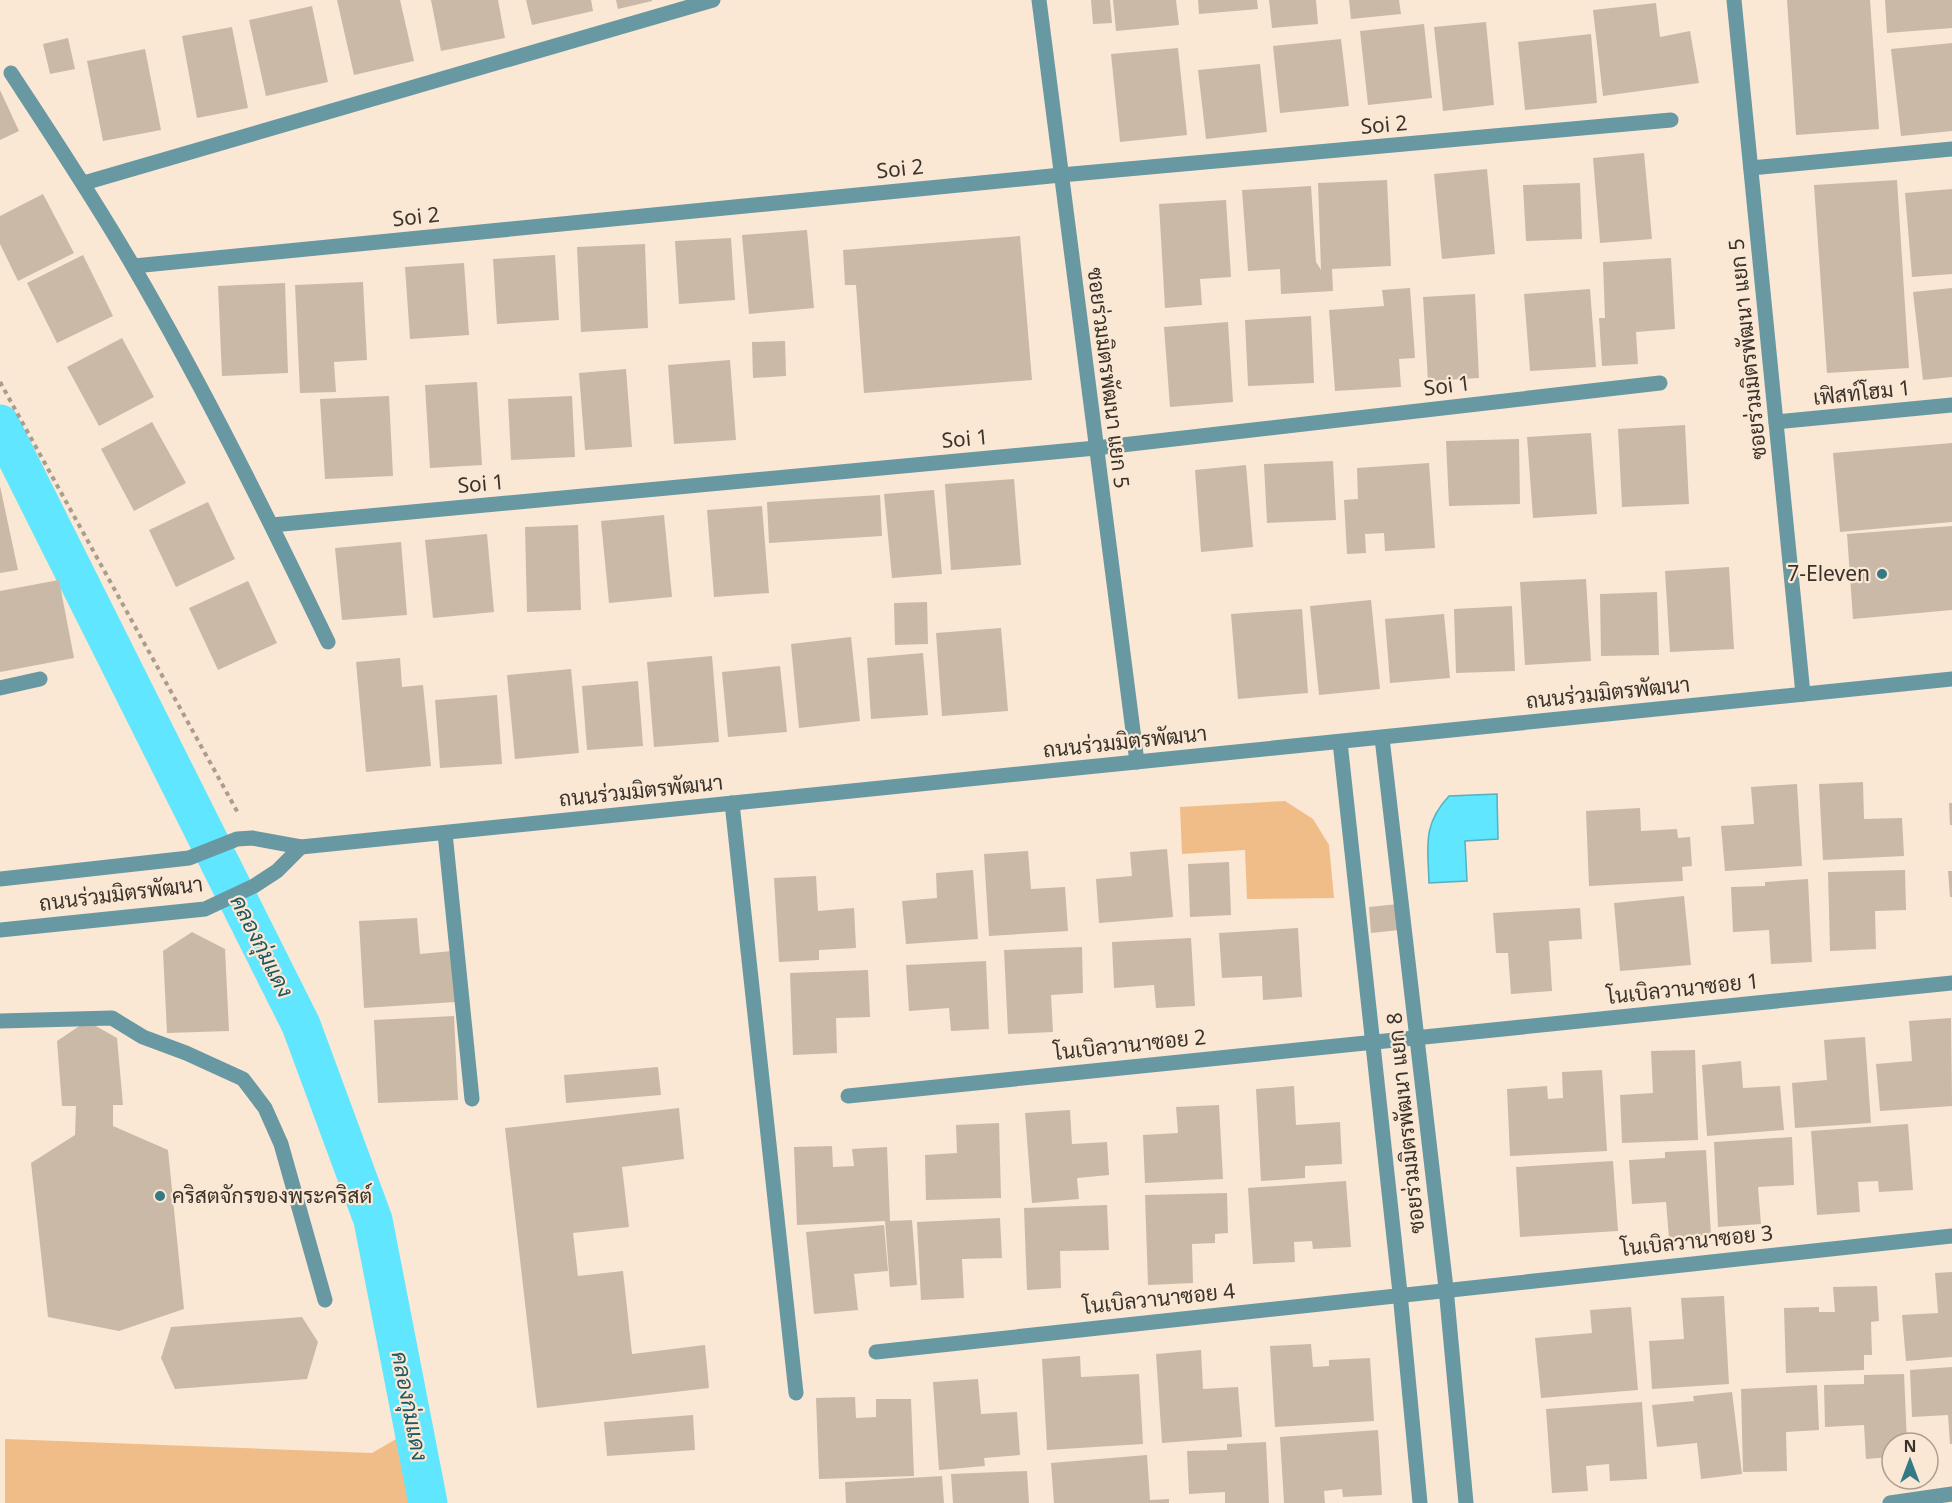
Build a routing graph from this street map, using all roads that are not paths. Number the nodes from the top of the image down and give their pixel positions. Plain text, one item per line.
1 (713, 0) edge
2 (1039, 0) edge
3 (1734, 0) edge
4 (11, 73) dead end
5 (1671, 120) dead end
6 (1952, 149) edge
7 (1751, 168) junction
8 (1061, 174) junction
9 (84, 183) junction
10 (134, 266) junction
11 (1660, 383) dead end
12 (1952, 405) edge
13 (1776, 422) junction
14 (1096, 448) junction
15 (272, 525) junction
16 (328, 642) dead end
17 (40, 679) dead end
18 (1952, 679) edge
19 (0, 688) edge
20 (1803, 694) junction
21 (1382, 738) junction
22 (1340, 742) junction
23 (1137, 762) junction
24 (732, 803) junction
25 (446, 832) junction
26 (301, 847) junction
27 (0, 879) edge
28 (0, 930) edge
29 (1952, 983) edge
30 (0, 1021) edge
31 (1417, 1036) junction
32 (1373, 1040) junction
33 (848, 1096) dead end
34 (472, 1099) dead end
35 (1952, 1236) edge
36 (1446, 1288) junction
37 (1400, 1293) junction
38 (325, 1300) dead end
39 (876, 1352) dead end
40 (796, 1393) dead end
41 (1952, 1494) edge
42 (1420, 1503) edge
43 (1466, 1503) edge
44 (1890, 1503) edge

1 - 9 street
2 - 8 street, ซอยร่วมมิตรพัฒนา แยก 5
3 - 7 street, ซอยร่วมมิตรพัฒนา แยก 5
4 - 9 street
5 - 8 street, Soi 2
6 - 7 street
7 - 13 street, ซอยร่วมมิตรพัฒนา แยก 5
8 - 10 street, Soi 2
8 - 14 street, ซอยร่วมมิตรพัฒนา แยก 5
9 - 10 street
10 - 15 street
11 - 14 street, Soi 1
12 - 13 street, เฟิสท์โฮม 1
13 - 20 street, ซอยร่วมมิตรพัฒนา แยก 5
14 - 15 street, Soi 1
14 - 23 street, ซอยร่วมมิตรพัฒนา แยก 5
15 - 16 street
17 - 19 street
18 - 20 street, ถนนร่วมมิตรพัฒนา
20 - 21 street, ถนนร่วมมิตรพัฒนา
21 - 22 street, ถนนร่วมมิตรพัฒนา
21 - 31 street, ซอยร่วมมิตรพัฒนา แยก 8
22 - 23 street, ถนนร่วมมิตรพัฒนา
22 - 32 street, ซอยร่วมมิตรพัฒนา แยก 8
23 - 24 street, ถนนร่วมมิตรพัฒนา
24 - 25 street, ถนนร่วมมิตรพัฒนา
24 - 40 street
25 - 26 street, ถนนร่วมมิตรพัฒนา
25 - 34 street
26 - 27 street, ถนนร่วมมิตรพัฒนา
26 - 28 street, ถนนร่วมมิตรพัฒนา
29 - 31 street, โนเบิลวานาซอย 1
30 - 38 street
31 - 32 street, โนเบิลวานาซอย 2
31 - 36 street, ซอยร่วมมิตรพัฒนา แยก 8
32 - 33 street, โนเบิลวานาซอย 2
32 - 37 street, ซอยร่วมมิตรพัฒนา แยก 8
35 - 36 street, โนเบิลวานาซอย 3
36 - 37 street, โนเบิลวานาซอย 4
36 - 43 street, ซอยร่วมมิตรพัฒนา แยก 8
37 - 39 street, โนเบิลวานาซอย 4
37 - 42 street, ซอยร่วมมิตรพัฒนา แยก 8
41 - 44 street

